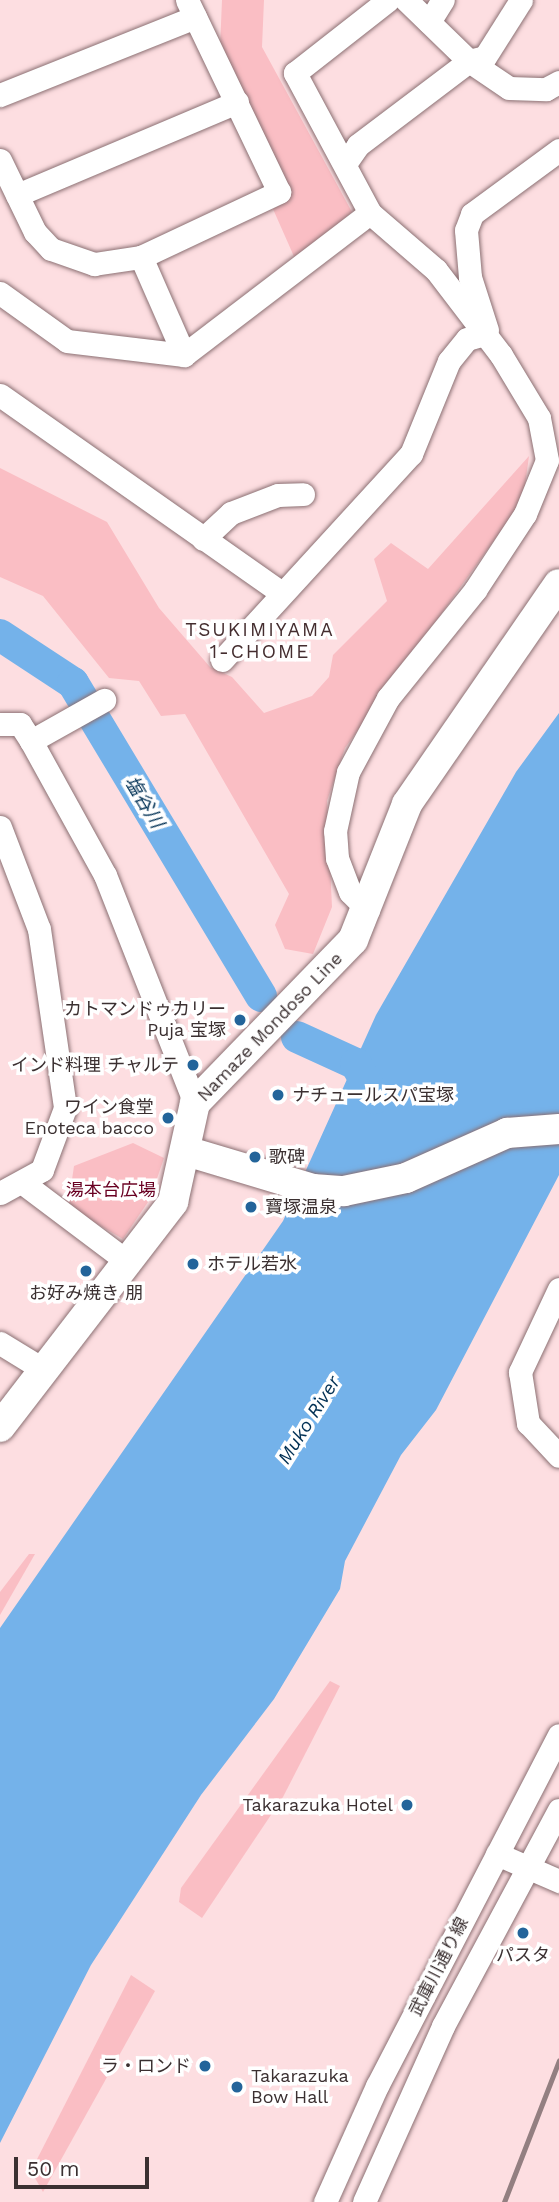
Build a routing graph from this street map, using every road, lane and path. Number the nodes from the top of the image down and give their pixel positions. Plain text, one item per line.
1 (388, 0) edge
2 (406, 0) edge
3 (443, 0) edge
4 (521, 0) edge
5 (191, 8) edge
6 (429, 22) junction
7 (469, 61) junction
8 (559, 82) edge
9 (0, 95) edge
10 (237, 102) junction
11 (559, 150) edge
12 (0, 160) edge
13 (347, 162) junction
14 (17, 195) junction
15 (370, 213) junction
16 (141, 257) junction
17 (0, 293) edge
18 (488, 341) junction
19 (184, 355) junction
20 (0, 395) edge
21 (303, 494) dead end
22 (203, 539) junction
23 (559, 584) edge
24 (279, 591) junction
25 (222, 660) dead end
26 (104, 700) dead end
27 (0, 724) edge
28 (31, 741) junction
29 (0, 827) edge
30 (368, 910) junction
31 (195, 1103) junction
32 (559, 1129) edge
33 (186, 1152) junction
34 (23, 1183) junction
35 (0, 1193) edge
36 (128, 1262) junction
37 (559, 1289) edge
38 (0, 1343) edge
39 (44, 1370) junction
40 (0, 1427) edge
41 (559, 1456) edge
42 (559, 1735) edge
43 (559, 1810) edge
44 (497, 1854) junction
45 (529, 1869) junction
46 (559, 1881) edge
47 (366, 2115) junction
48 (400, 2130) junction
49 (326, 2202) edge
50 (364, 2202) edge

1 - 13 street
2 - 6 street
3 - 6 street
4 - 7 street
5 - 9 street
5 - 10 street
6 - 7 street
7 - 8 street
7 - 13 street
10 - 14 street
10 - 16 street
11 - 18 street
12 - 14 street
13 - 15 street
14 - 16 street
15 - 18 street
15 - 19 street
16 - 19 street
17 - 19 street
18 - 24 street
18 - 30 street
20 - 22 street
21 - 22 street
22 - 24 street
23 - 30 main road, Namaze Mondoso Line
24 - 25 street
26 - 28 street
27 - 28 street
28 - 31 street
29 - 34 street
30 - 31 main road, Namaze Mondoso Line
31 - 33 main road, Namaze Mondoso Line
32 - 33 main road
33 - 36 main road, Namaze Mondoso Line
34 - 35 street
34 - 36 street
36 - 39 main road, Namaze Mondoso Line
37 - 41 street
38 - 39 street
39 - 40 main road, Namaze Mondoso Line
42 - 44 street, 武庫川通り線
43 - 45 street, 武庫川通り線
44 - 45 street
44 - 47 street, 武庫川通り線
45 - 46 street
45 - 48 street, 武庫川通り線
47 - 48 street
47 - 49 street, 武庫川通り線
48 - 50 street, 武庫川通り線

